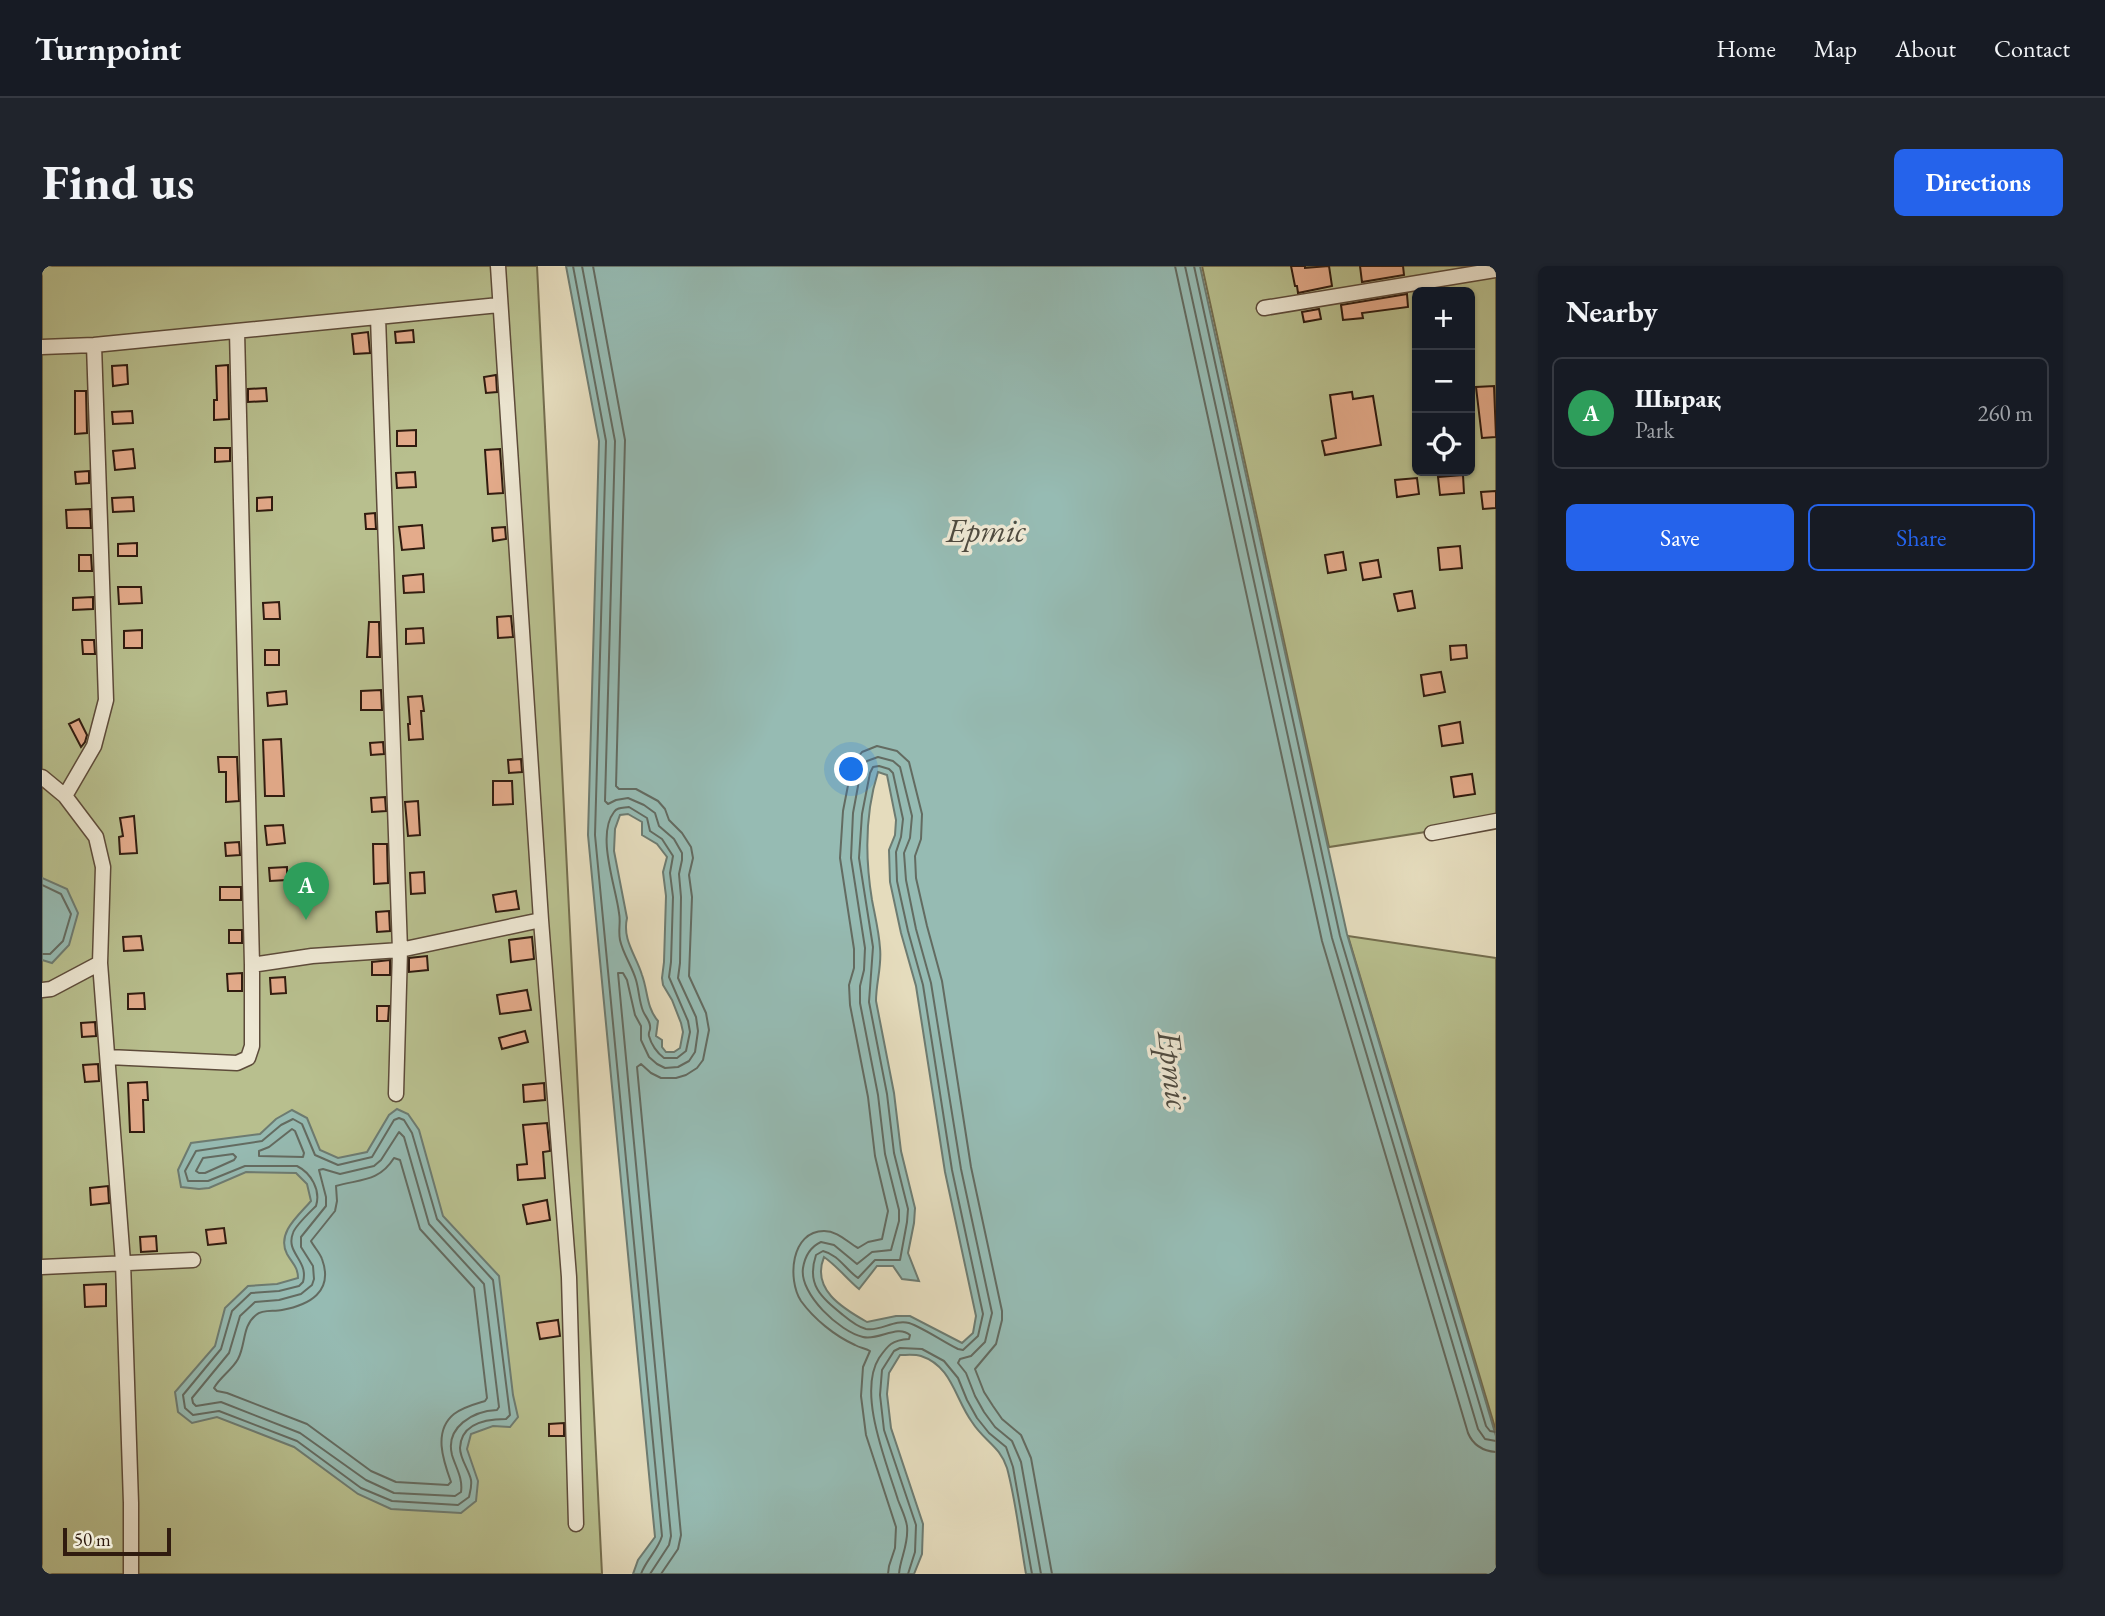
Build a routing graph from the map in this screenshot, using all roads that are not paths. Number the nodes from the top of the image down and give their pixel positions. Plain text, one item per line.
1 (498, 266) edge
2 (1496, 270) edge
3 (499, 305) junction
4 (1264, 307) dead end
5 (378, 317) junction
6 (237, 331) junction
7 (94, 345) junction
8 (42, 347) edge
9 (42, 776) edge
10 (65, 796) junction
11 (1496, 821) edge
12 (1432, 833) dead end
13 (541, 920) junction
14 (400, 950) junction
15 (100, 963) junction
16 (252, 965) junction
17 (42, 990) edge
18 (108, 1057) junction
19 (396, 1094) dead end
20 (193, 1259) dead end
21 (123, 1262) junction
22 (42, 1267) edge
23 (576, 1524) dead end
24 (131, 1574) edge

1 - 3 street
2 - 4 street
3 - 5 street
3 - 13 street
5 - 6 street
5 - 14 street
6 - 7 street
6 - 16 street
7 - 8 street
7 - 10 street
9 - 10 street
10 - 15 street
11 - 12 street
13 - 14 street
13 - 23 street
14 - 16 street
14 - 19 street
15 - 17 street
15 - 18 street
16 - 18 street
18 - 21 street
20 - 21 street
21 - 22 street
21 - 24 street

